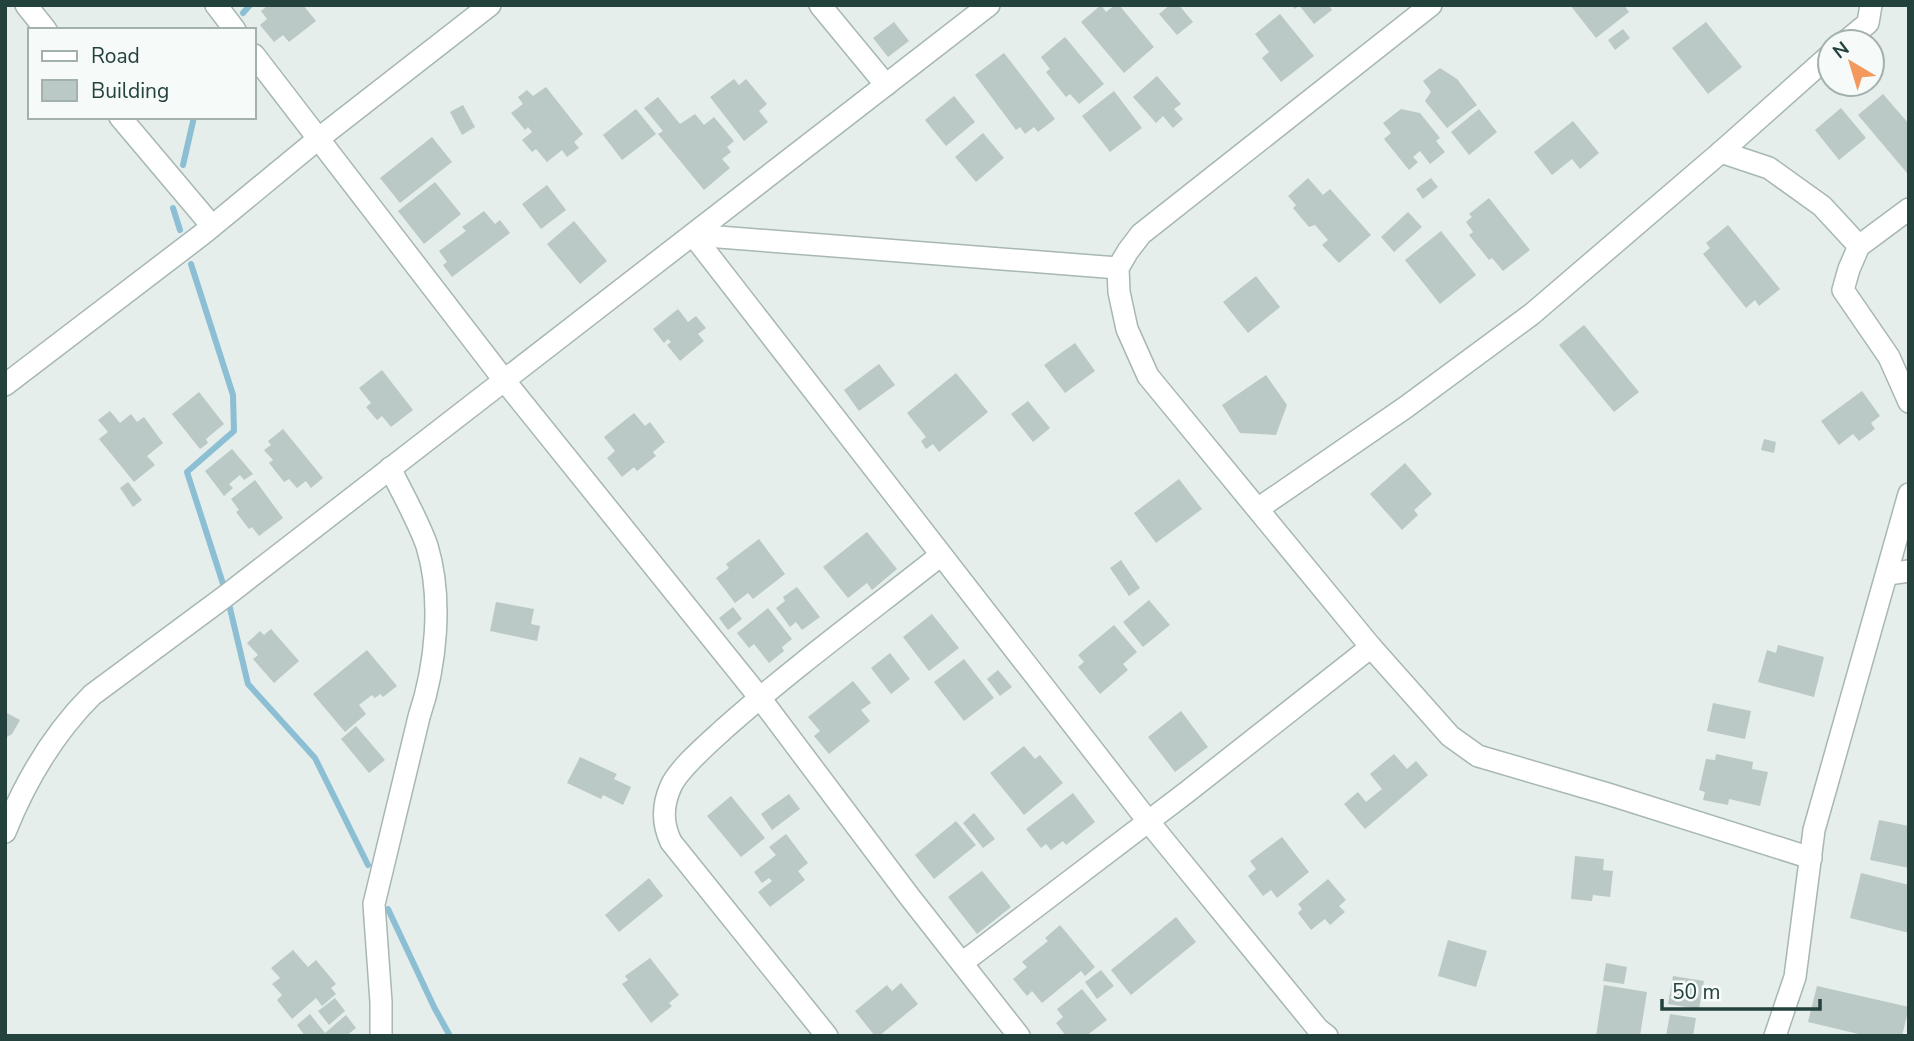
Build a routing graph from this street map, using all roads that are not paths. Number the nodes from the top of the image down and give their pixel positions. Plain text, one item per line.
1 (26, 5) edge
2 (216, 5) edge
3 (490, 5) edge
4 (820, 5) edge
5 (989, 5) edge
6 (1871, 5) edge
7 (1417, 10) edge
8 (44, 28) edge
9 (233, 28) edge
10 (1862, 28) edge
11 (256, 58) edge
12 (1816, 67) edge
13 (886, 85) junction
14 (122, 119) edge
15 (318, 139) junction
16 (1721, 152) junction
17 (1909, 209) edge
18 (212, 226) junction
19 (693, 235) junction
20 (1859, 246) junction
21 (1118, 268) junction
22 (504, 380) junction
23 (5, 385) edge
24 (1908, 397) edge
25 (390, 468) junction
26 (1909, 494) edge
27 (1259, 508) junction
28 (1905, 527) edge
29 (941, 555) junction
30 (1898, 573) edge
31 (1371, 647) junction
32 (760, 698) junction
33 (1148, 821) junction
34 (5, 832) edge
35 (1811, 858) junction
36 (962, 963) junction
37 (381, 1036) edge
38 (827, 1036) edge
39 (1019, 1036) edge
40 (1327, 1036) edge
41 (1775, 1036) edge

1 - 8 street
2 - 9 street
3 - 15 street
4 - 13 street
5 - 13 street
6 - 10 street
7 - 21 street
11 - 15 street
12 - 16 street
13 - 19 street
14 - 18 street
15 - 18 street
15 - 22 street
16 - 20 street
16 - 27 street
17 - 20 street
18 - 23 street
19 - 21 street
19 - 22 street
19 - 29 street
20 - 24 street
21 - 27 street
22 - 25 street
22 - 32 street
25 - 34 street
25 - 37 street
26 - 28 street
27 - 31 street
28 - 30 street
29 - 32 street
29 - 33 street
30 - 35 street
31 - 33 street
31 - 35 street
32 - 36 street
32 - 38 street
33 - 36 street
33 - 40 street
35 - 41 street
36 - 39 street

